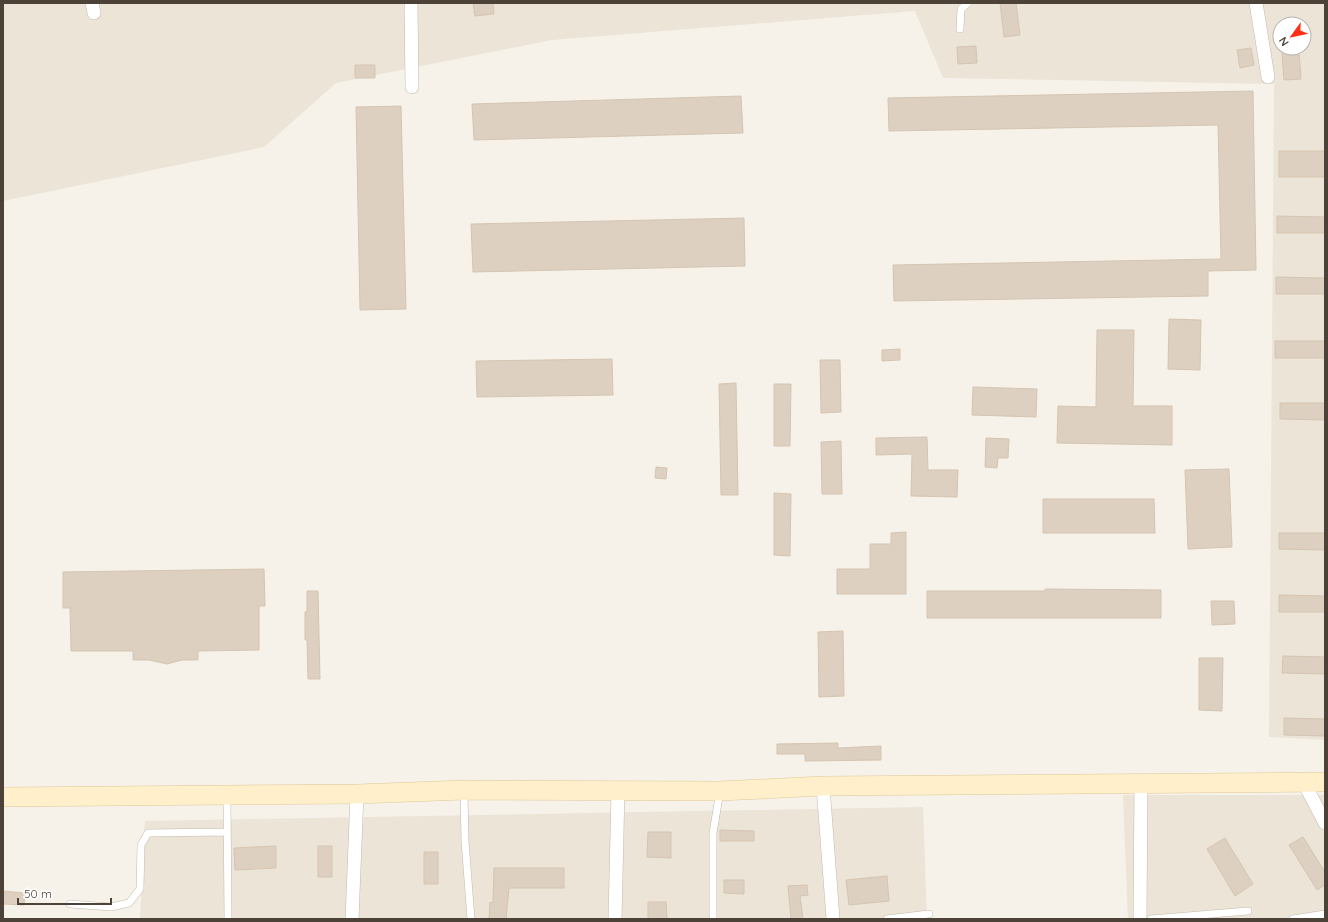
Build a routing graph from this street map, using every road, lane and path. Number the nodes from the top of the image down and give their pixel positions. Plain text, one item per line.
1 (411, 3) edge
2 (968, 3) edge
3 (1256, 3) edge
4 (960, 29) dead end
5 (1268, 77) dead end
6 (412, 87) dead end
7 (1325, 782) edge
8 (1304, 783) junction
9 (1140, 784) junction
10 (823, 786) junction
11 (464, 790) junction
12 (618, 790) junction
13 (720, 791) junction
14 (227, 794) junction
15 (357, 794) junction
16 (3, 797) edge
17 (1325, 823) edge
18 (227, 832) junction
19 (70, 904) dead end
20 (1248, 910) dead end
21 (929, 914) dead end
22 (1325, 914) edge
23 (228, 919) edge
24 (352, 919) edge
25 (471, 919) edge
26 (615, 919) edge
27 (713, 919) edge
28 (833, 919) edge
29 (887, 919) edge
30 (1140, 919) edge
31 (1151, 919) edge
32 (1293, 919) edge

1 - 6 street
2 - 4 lane
3 - 5 street
7 - 8 main road
8 - 9 main road
8 - 17 street
9 - 10 main road
9 - 30 street
10 - 13 main road
10 - 28 street
11 - 12 main road
11 - 15 main road
11 - 25 lane
12 - 13 main road
12 - 26 street
13 - 27 lane
14 - 15 main road
14 - 16 main road
14 - 18 lane
15 - 24 street
18 - 19 lane
18 - 23 lane
20 - 31 lane
21 - 29 lane
22 - 32 lane

